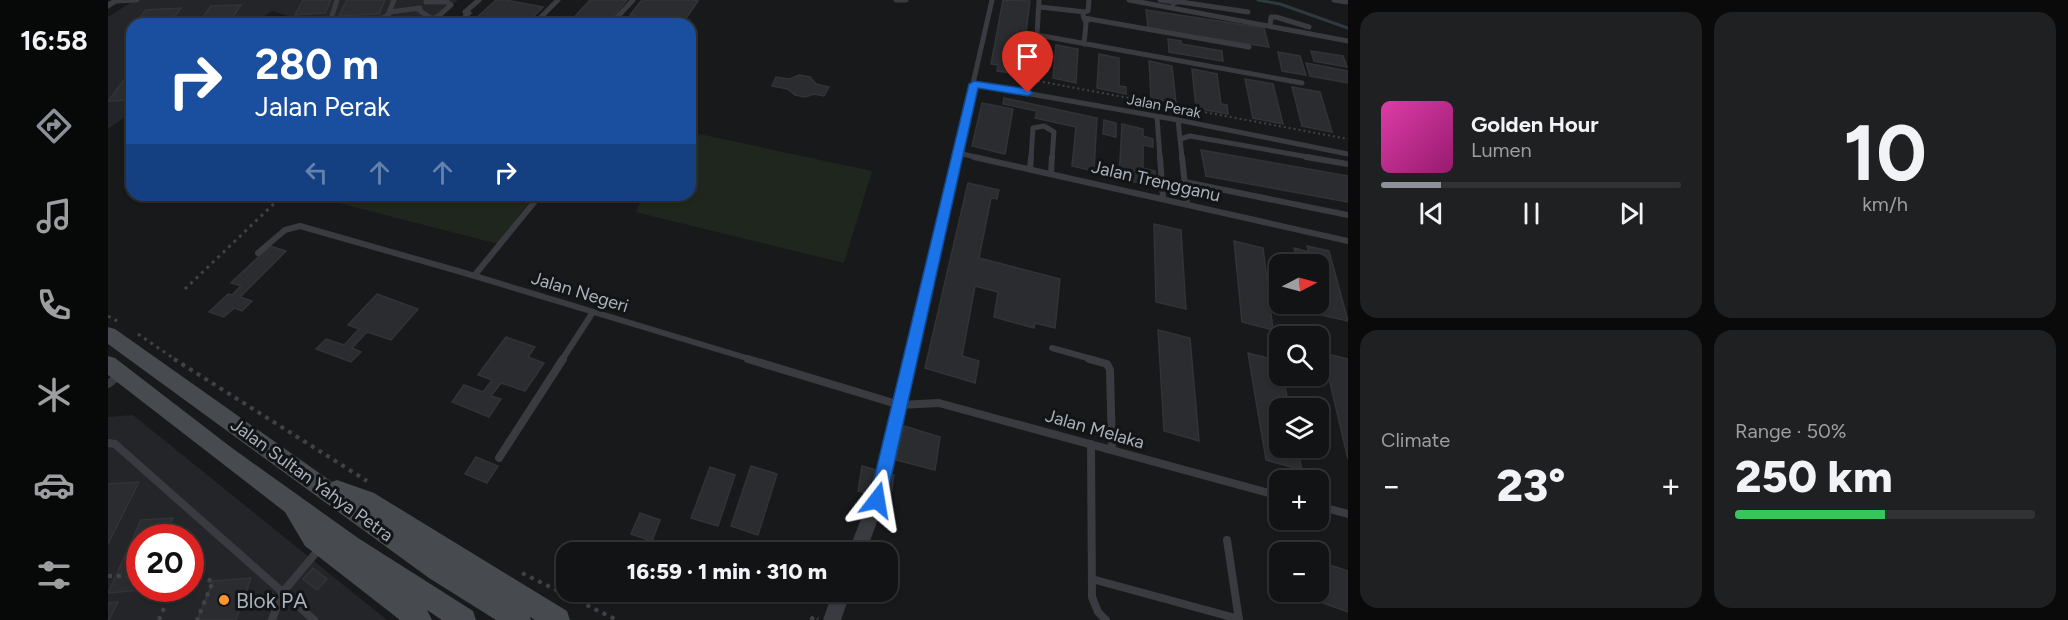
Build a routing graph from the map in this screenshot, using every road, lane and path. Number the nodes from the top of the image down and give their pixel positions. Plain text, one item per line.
1 (137, 0) edge
2 (337, 0) edge
3 (394, 0) edge
4 (479, 0) edge
5 (558, 0) edge
6 (633, 0) edge
7 (896, 0) edge
8 (906, 0) edge
9 (992, 0) edge
10 (1039, 0) edge
11 (1089, 0) edge
12 (1129, 0) edge
13 (1160, 0) edge
14 (1334, 0) edge
15 (426, 1) edge
16 (114, 2) edge
17 (1347, 2) edge
18 (1173, 5) junction
19 (1040, 7) junction
20 (418, 9) junction
21 (390, 12) junction
22 (1248, 12) dead end
23 (467, 13) junction
24 (479, 15) dead end
25 (1083, 15) junction
26 (331, 18) edge
27 (379, 18) edge
28 (429, 18) edge
29 (436, 18) edge
30 (462, 18) edge
31 (540, 18) edge
32 (616, 18) edge
33 (1270, 25) junction
34 (1309, 27) dead end
35 (1037, 35) junction
36 (1348, 41) edge
37 (1084, 44) junction
38 (1249, 47) dead end
39 (1030, 80) junction
40 (1302, 82) dead end
41 (974, 84) junction
42 (1028, 93) junction
43 (1157, 117) junction
44 (1178, 120) junction
45 (1180, 139) junction
46 (1348, 139) edge
47 (958, 153) junction
48 (1348, 154) edge
49 (1348, 164) edge
50 (1030, 169) junction
51 (1051, 173) junction
52 (1185, 182) junction
53 (1163, 198) junction
54 (277, 201) edge
55 (535, 201) edge
56 (1187, 204) junction
57 (1348, 215) edge
58 (1348, 240) edge
59 (258, 253) dead end
60 (474, 276) junction
61 (185, 289) dead end
62 (592, 312) junction
63 (108, 316) edge
64 (116, 330) edge
65 (132, 331) dead end
66 (1052, 348) dead end
67 (112, 374) edge
68 (900, 405) junction
69 (108, 443) edge
70 (1091, 444) junction
71 (1112, 450) junction
72 (499, 458) dead end
73 (371, 484) dead end
74 (321, 485) junction
75 (1269, 493) edge
76 (877, 500) joint
77 (290, 501) junction
78 (1329, 509) edge
79 (1348, 514) edge
80 (1227, 540) dead end
81 (861, 542) edge
82 (322, 546) junction
83 (519, 571) dead end
84 (108, 576) edge
85 (126, 576) edge
86 (204, 579) edge
87 (1092, 579) junction
88 (282, 592) junction
89 (166, 602) edge
90 (838, 602) edge
91 (159, 620) edge
92 (197, 620) edge
93 (272, 620) edge
94 (314, 620) edge
95 (420, 620) edge
96 (464, 620) edge
97 (519, 620) edge
98 (558, 620) edge
99 (617, 620) edge
100 (832, 620) edge
101 (1106, 620) edge
102 (1239, 620) edge

1 - 16 lane
2 - 26 lane
3 - 21 lane
4 - 23 lane
5 - 31 lane
6 - 32 lane
7 - 8 lane
9 - 41 lane
10 - 19 lane
11 - 25 lane
12 - 18 lane
13 - 18 lane
14 - 17 lane
15 - 20 lane
15 - 29 lane
18 - 22 lane
18 - 33 lane
19 - 25 lane
19 - 35 lane
20 - 21 lane
20 - 28 lane
21 - 27 lane
23 - 24 lane
23 - 30 lane
25 - 37 lane
25 - 38 lane
33 - 34 lane
33 - 36 lane
35 - 37 lane
35 - 39 lane
37 - 40 lane
39 - 42 lane
39 - 46 path
41 - 42 lane, Jalan Perak
41 - 47 lane
42 - 43 lane, Jalan Perak
43 - 44 lane, Jalan Perak
43 - 53 lane
44 - 45 lane
44 - 48 lane, Jalan Perak
45 - 49 lane
45 - 52 lane
47 - 50 lane, Jalan Trengganu
47 - 68 lane
50 - 51 lane, Jalan Trengganu
50 - 51 lane
51 - 53 lane, Jalan Trengganu
52 - 56 lane
52 - 57 lane
53 - 56 lane, Jalan Trengganu
54 - 61 path
55 - 60 lane
56 - 58 lane, Jalan Trengganu
59 - 60 lane, Jalan Negeri
60 - 62 lane, Jalan Negeri
62 - 68 lane, Jalan Negeri
62 - 72 lane
63 - 64 path
64 - 74 main road, Jalan Sultan Yahya Petra
65 - 73 path
66 - 71 lane
67 - 77 main road, Jalan Sultan Yahya Petra
68 - 70 lane, Jalan Melaka
68 - 76 lane
69 - 88 lane
70 - 71 lane, Jalan Melaka
70 - 87 lane
71 - 75 lane, Jalan Melaka
74 - 97 main road, Jalan Sultan Yahya Petra
74 - 98 main road
76 - 81 street
77 - 82 main road
77 - 96 main road, Jalan Sultan Yahya Petra
78 - 79 lane
80 - 102 lane
82 - 88 lane
82 - 95 main road
83 - 99 path
84 - 85 path
86 - 92 path
87 - 101 lane
87 - 102 lane
88 - 93 lane
88 - 94 lane
89 - 91 path
90 - 100 street

